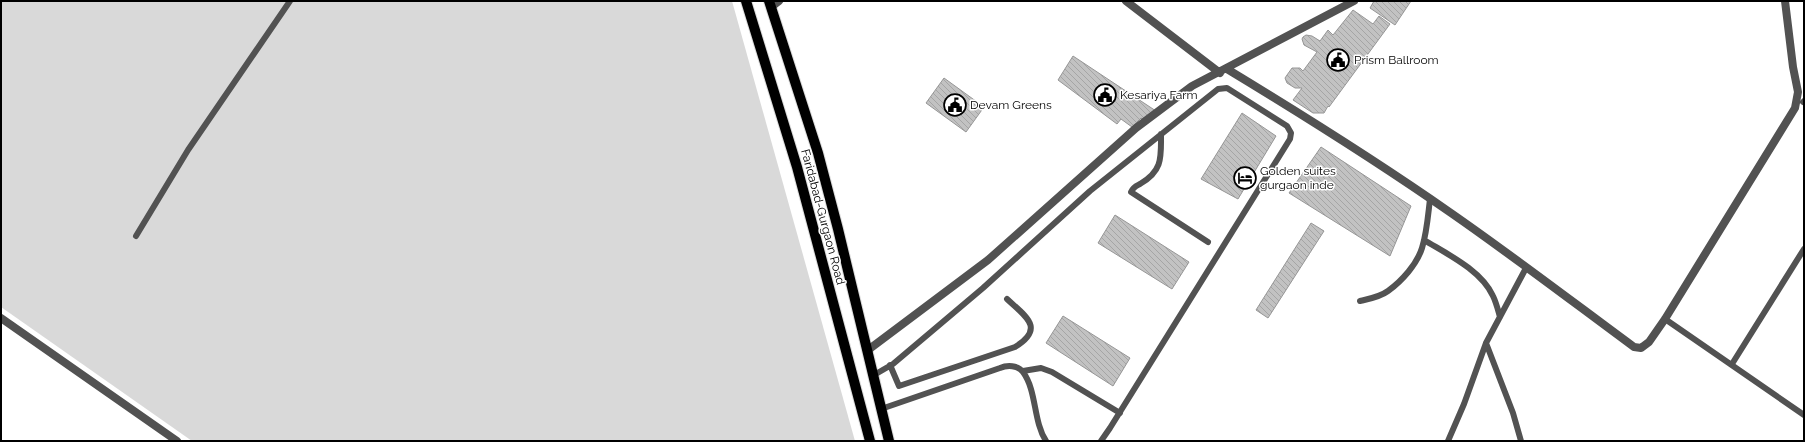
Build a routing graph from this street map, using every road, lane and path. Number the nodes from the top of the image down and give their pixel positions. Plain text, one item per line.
1 (290, 1) edge
2 (746, 1) edge
3 (1126, 1) edge
4 (1354, 1) edge
5 (1785, 1) edge
6 (773, 3) edge
7 (1224, 71) junction
8 (1802, 102) edge
9 (1161, 134) junction
10 (1430, 199) junction
11 (136, 236) dead end
12 (1424, 240) junction
13 (1208, 242) dead end
14 (1804, 248) edge
15 (1526, 268) junction
16 (1007, 299) dead end
17 (1360, 302) dead end
18 (1500, 317) junction
19 (1, 318) edge
20 (1665, 319) junction
21 (1486, 343) junction
22 (868, 350) junction
23 (1732, 364) junction
24 (890, 365) junction
25 (1023, 371) junction
26 (874, 375) junction
27 (880, 409) junction
28 (1120, 413) junction
29 (1804, 415) edge
30 (177, 441) edge
31 (870, 441) edge
32 (888, 441) edge
33 (1046, 441) edge
34 (1101, 441) edge
35 (1448, 441) edge
36 (1521, 441) edge

1 - 11 lane
2 - 31 main road, Faridabad-Gurgaon Road
3 - 7 street
4 - 7 street
5 - 8 street
6 - 22 main road, Faridabad-Gurgaon Road
7 - 10 street
7 - 22 street
8 - 20 street
9 - 13 lane
9 - 24 lane
9 - 28 lane
10 - 12 lane
10 - 15 street
12 - 17 lane
12 - 18 lane
14 - 23 lane
15 - 18 lane
15 - 20 street
16 - 24 lane
18 - 21 lane
19 - 30 street
20 - 23 lane
21 - 35 lane
21 - 36 lane
22 - 26 main road, Faridabad-Gurgaon Road
23 - 29 lane
24 - 26 lane
25 - 27 lane
25 - 28 lane
25 - 33 lane
26 - 27 main road, Faridabad-Gurgaon Road
27 - 32 main road, Faridabad-Gurgaon Road
28 - 34 lane

